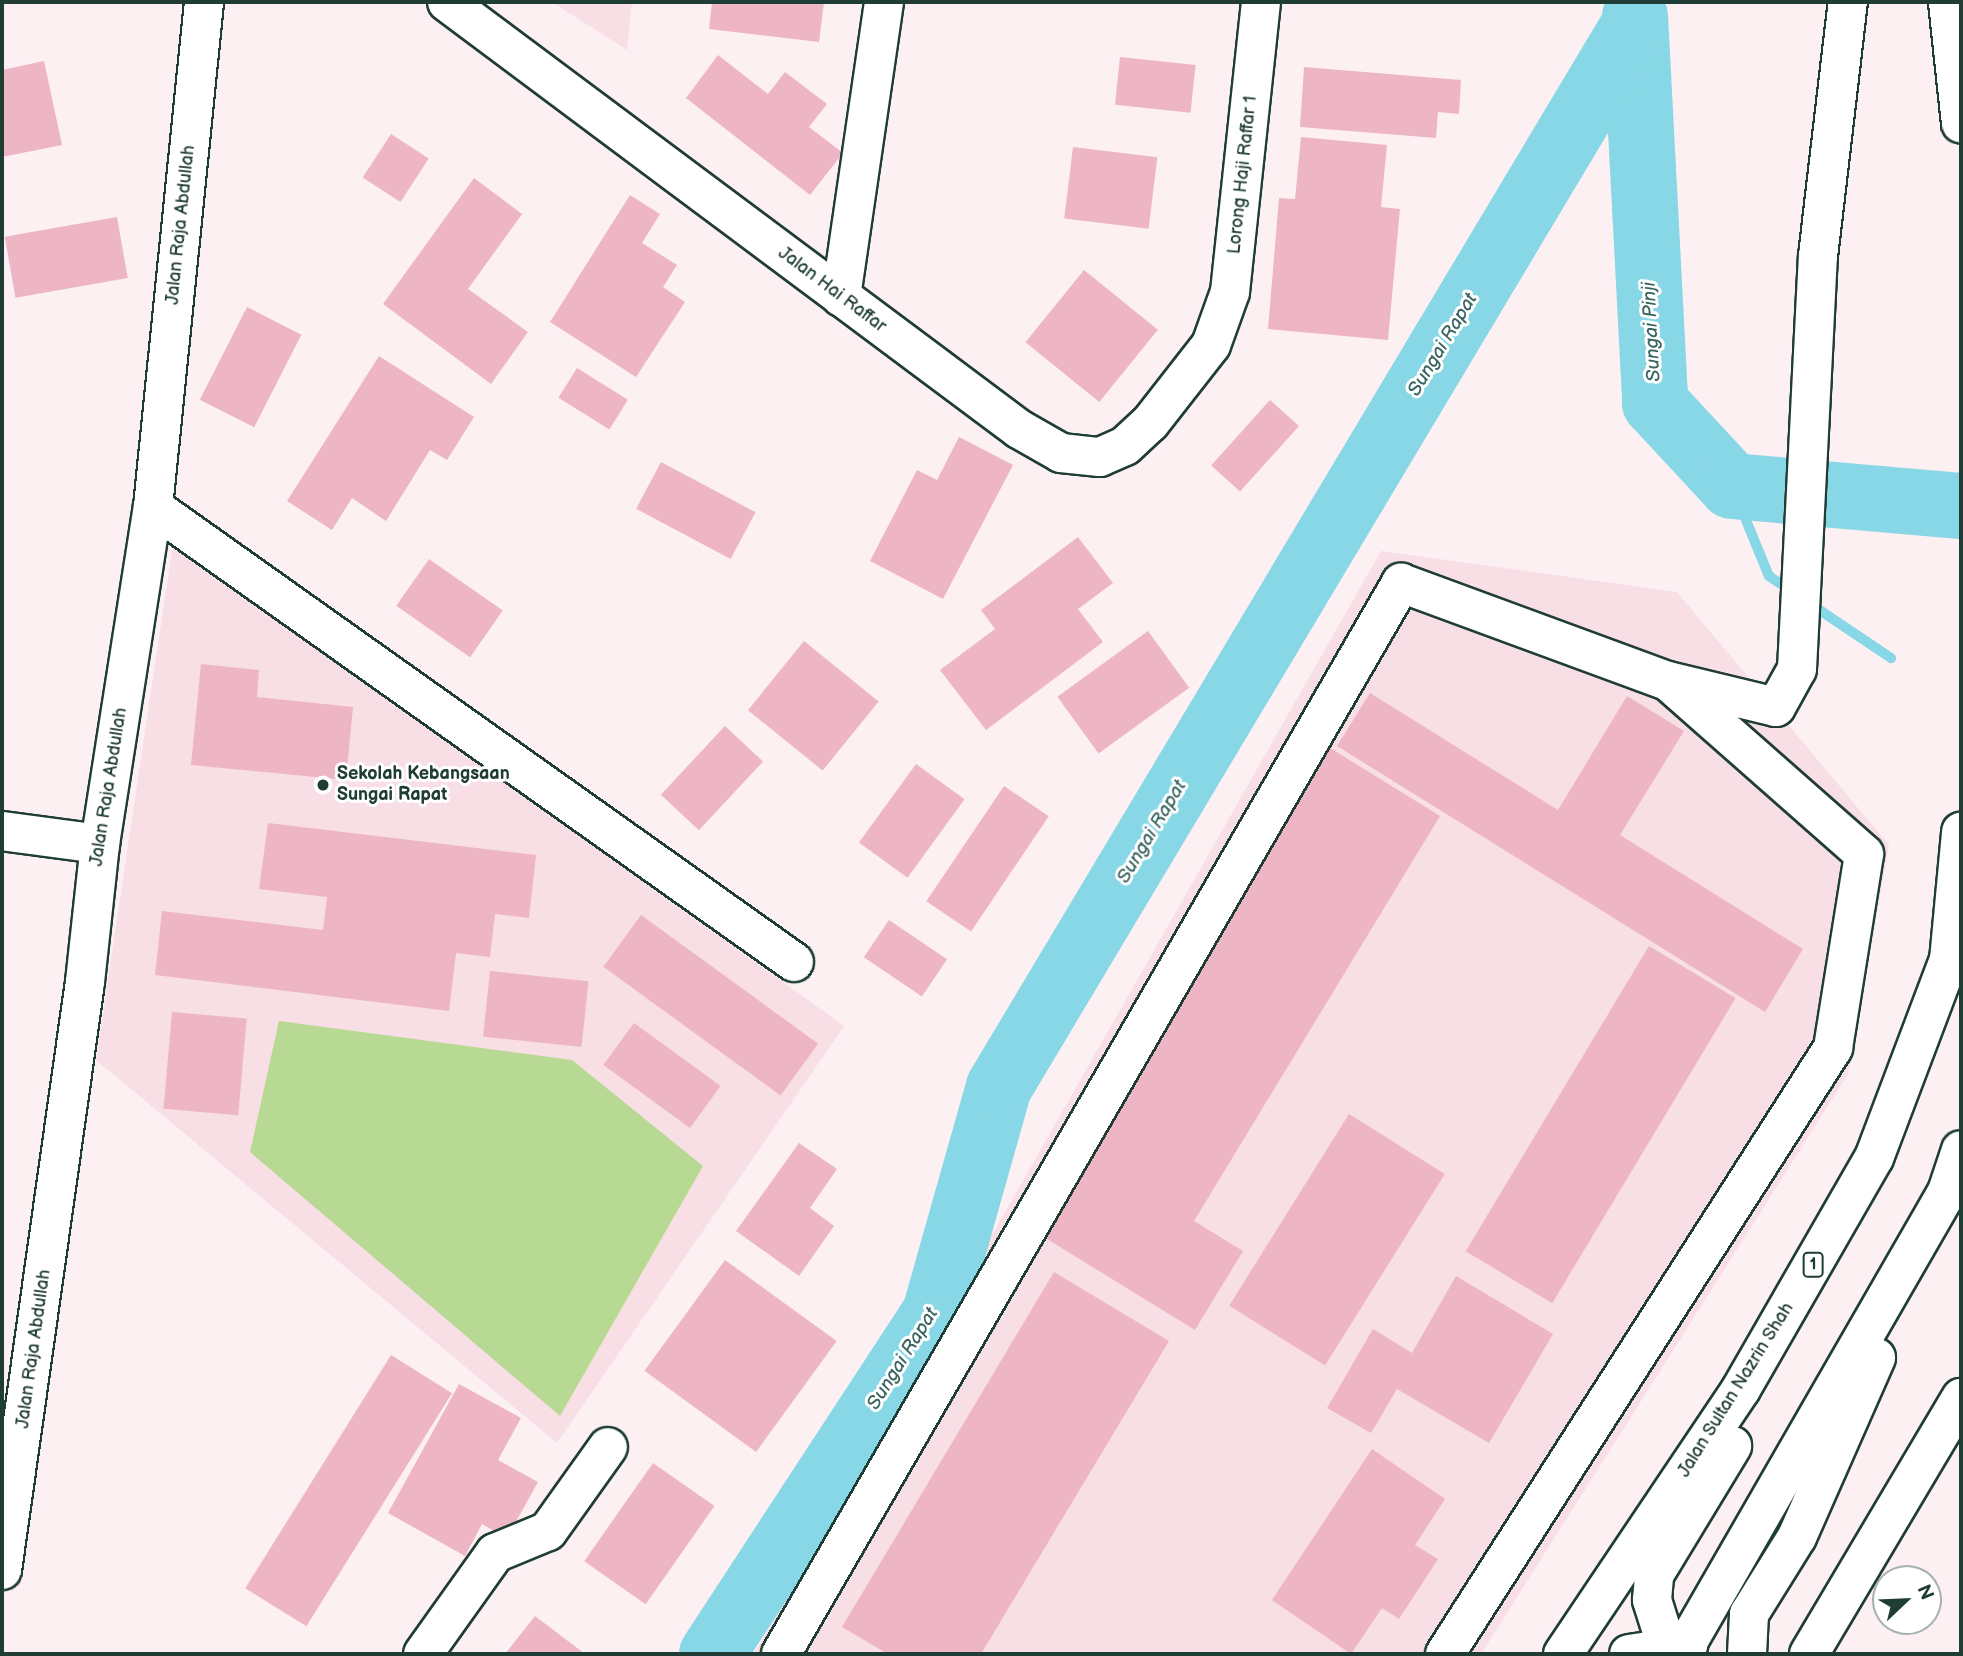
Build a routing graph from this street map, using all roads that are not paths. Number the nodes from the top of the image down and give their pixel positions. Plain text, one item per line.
1 (204, 2) edge
2 (447, 2) edge
3 (884, 2) edge
4 (1261, 2) edge
5 (1848, 2) edge
6 (1948, 2) edge
7 (1961, 123) edge
8 (841, 296) junction
9 (1211, 345) joint
10 (153, 508) junction
11 (1668, 681) junction
12 (2, 831) edge
13 (1961, 832) edge
14 (100, 844) junction
15 (794, 962) dead end
16 (1961, 1150) edge
17 (1947, 1192) junction
18 (1741, 1389) junction
19 (1961, 1398) edge
20 (608, 1447) dead end
21 (2, 1570) edge
22 (1666, 1651) edge
23 (424, 1654) edge
24 (781, 1654) edge
25 (1445, 1654) edge
26 (1563, 1654) edge
27 (1746, 1654) edge
28 (1809, 1654) edge

1 - 10 main road, Jalan Raja Abdullah
2 - 8 main road, Jalan Hai Raffar
3 - 8 main road
4 - 9 main road, Lorong Haji Raffar 1
5 - 11 main road
6 - 7 main road
8 - 9 main road, Jalan Hai Raffar
10 - 14 main road, Jalan Raja Abdullah
10 - 15 main road
11 - 24 main road
11 - 25 main road
12 - 14 main road
13 - 18 main road, Jalan Sultan Nazrin Shah / 1
14 - 21 main road, Jalan Raja Abdullah
16 - 17 main road
17 - 22 main road
17 - 27 main road
18 - 22 main road
18 - 26 main road, Jalan Sultan Nazrin Shah / 1
19 - 28 main road
20 - 23 main road

